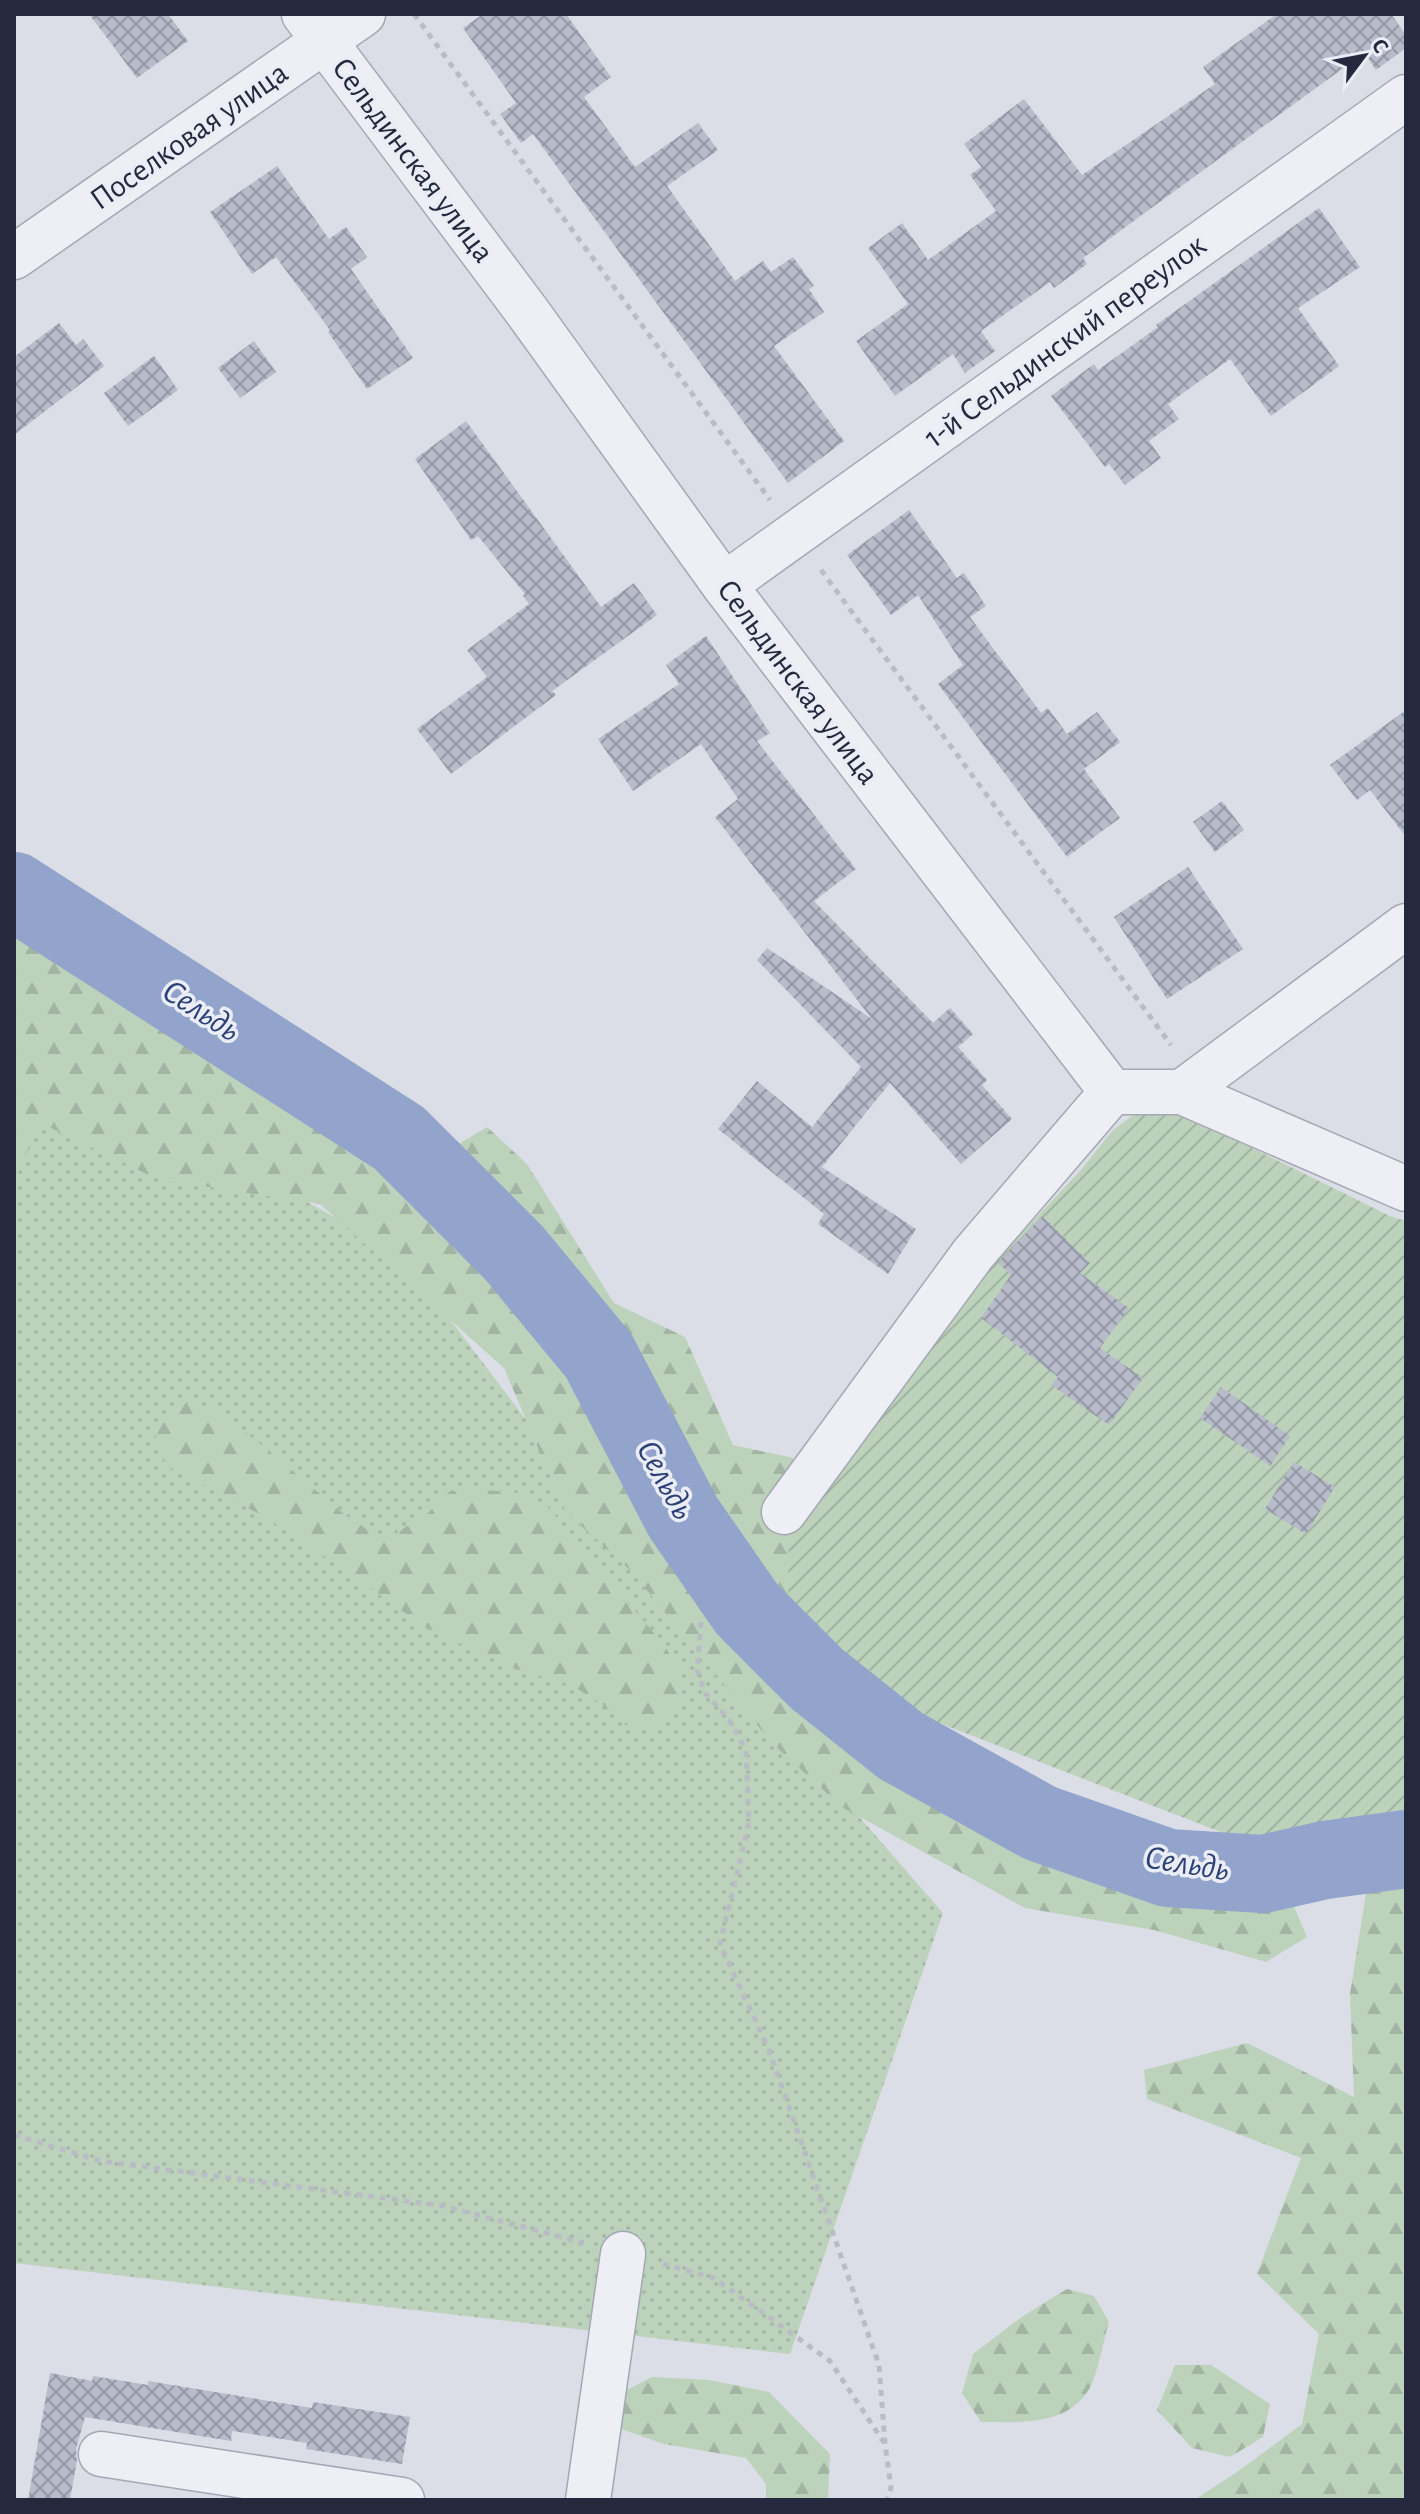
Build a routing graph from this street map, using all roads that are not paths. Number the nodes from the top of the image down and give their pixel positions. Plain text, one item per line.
1 (363, 14) edge
2 (314, 28) edge
3 (1406, 97) edge
4 (14, 257) edge
5 (724, 585) junction
6 (1406, 926) edge
7 (1112, 1092) junction
8 (1182, 1092) junction
9 (1406, 1189) edge
10 (784, 1512) dead end
11 (623, 2254) road end
12 (101, 2454) dead end
13 (195, 2484) edge
14 (402, 2500) edge
15 (588, 2500) edge

1 - 2 street, Поселковая улица
2 - 4 street, Поселковая улица
2 - 5 street, Сельдинская улица
3 - 5 street, 1-й Сельдинский переулок
5 - 7 street, Сельдинская улица
6 - 8 street
7 - 8 street
7 - 10 street
8 - 9 street
11 - 15 street
12 - 13 street
13 - 14 street

